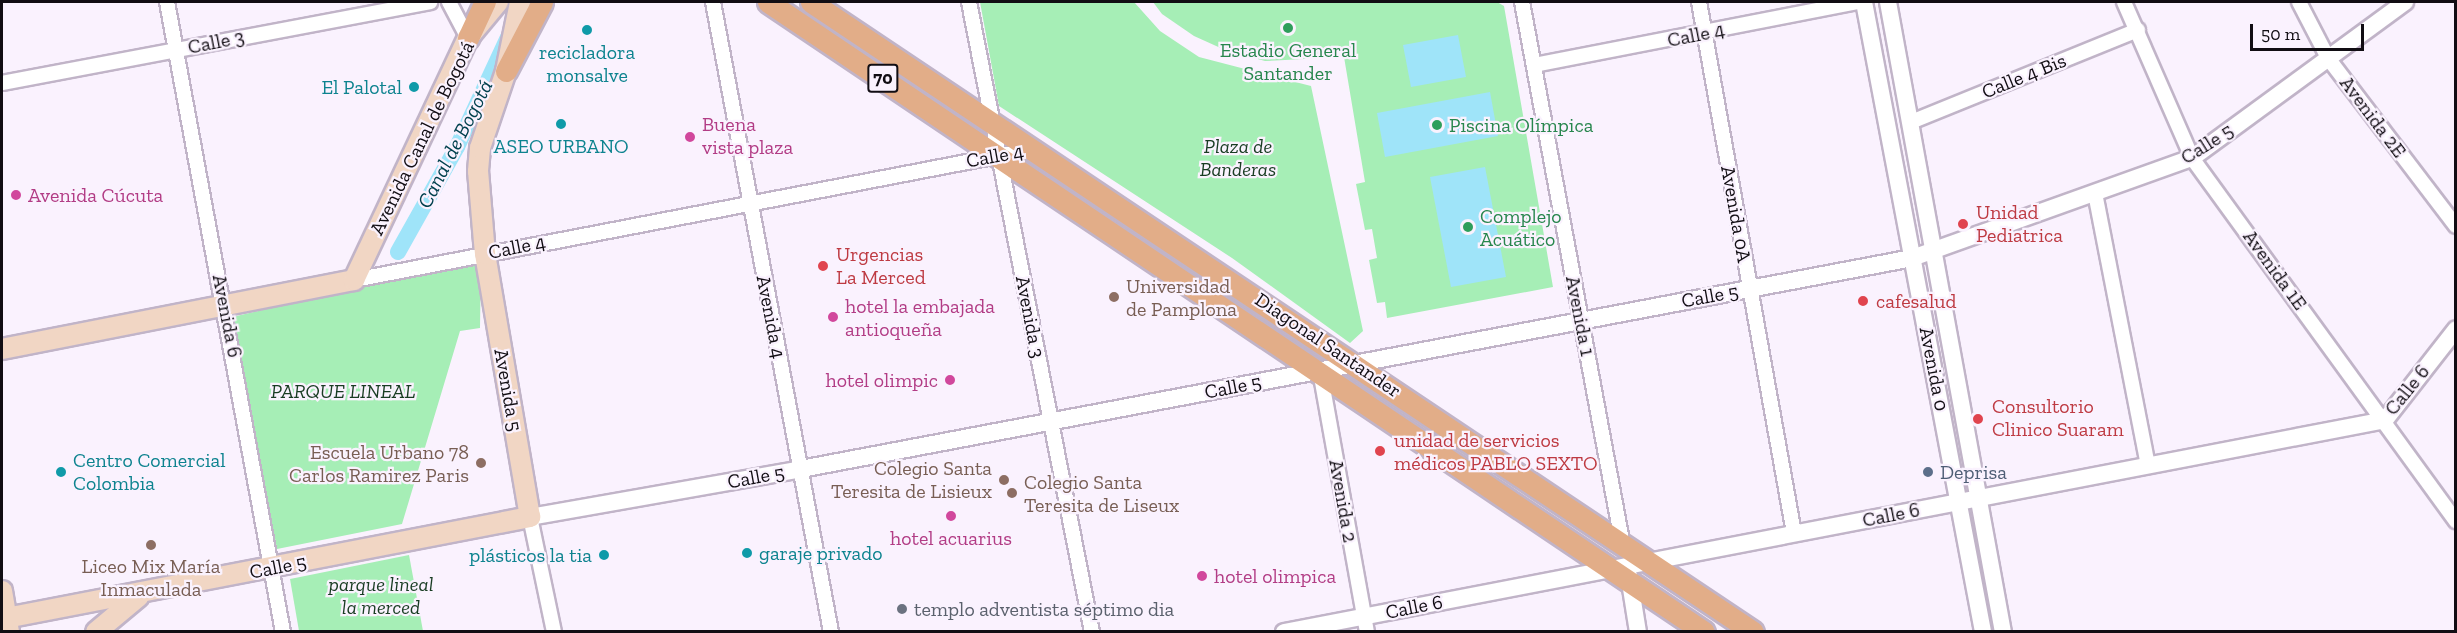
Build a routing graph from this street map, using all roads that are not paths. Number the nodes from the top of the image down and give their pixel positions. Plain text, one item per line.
1 (167, 2) edge
2 (430, 2) edge
3 (449, 2) edge
4 (542, 2) edge
5 (713, 2) edge
6 (768, 2) edge
7 (811, 2) edge
8 (969, 2) edge
9 (1522, 2) edge
10 (1699, 2) edge
11 (1858, 2) edge
12 (1864, 2) edge
13 (1888, 2) edge
14 (2124, 2) edge
15 (2299, 2) edge
16 (2405, 2) edge
17 (491, 5) edge
18 (518, 8) edge
19 (2138, 30) junction
20 (1704, 33) junction
21 (468, 38) junction
22 (176, 50) junction
23 (2328, 58) junction
24 (1533, 65) junction
25 (506, 71) junction
26 (2, 83) edge
27 (991, 121) junction
28 (1911, 122) junction
29 (1034, 149) junction
30 (998, 155) junction
31 (2192, 158) junction
32 (2095, 193) junction
33 (749, 203) junction
34 (2456, 226) edge
35 (1935, 250) junction
36 (485, 254) junction
37 (1912, 258) junction
38 (354, 280) junction
39 (1750, 289) junction
40 (225, 305) junction
41 (1581, 320) junction
42 (2456, 329) edge
43 (2, 349) edge
44 (1356, 364) junction
45 (1320, 371) junction
46 (2385, 420) junction
47 (1050, 421) junction
48 (2148, 465) junction
49 (801, 470) junction
50 (1980, 498) junction
51 (1959, 502) junction
52 (531, 517) junction
53 (2456, 521) edge
54 (1794, 533) junction
55 (1622, 541) junction
56 (1649, 561) junction
57 (273, 568) junction
58 (1622, 572) junction
59 (2, 591) edge
60 (140, 595) junction
61 (6, 623) edge
62 (1365, 624) edge
63 (96, 632) edge
64 (283, 632) edge
65 (554, 632) edge
66 (831, 632) edge
67 (1092, 632) edge
68 (1284, 632) edge
69 (1638, 632) edge
70 (1704, 632) edge
71 (1753, 632) edge
72 (1983, 632) edge
73 (2003, 632) edge

1 - 22 street, Avenida 6
2 - 22 street, Calle 3
3 - 21 street
4 - 25 main road
5 - 33 street, Avenida 4
6 - 30 main road, Diagonal Santander / 70
7 - 27 main road, Diagonal Santander / 70
8 - 27 street, Avenida 3
9 - 24 street, Avenida 1
10 - 20 street, Avenida 0A
11 - 20 street, Calle 4
12 - 37 street, Avenida 0
13 - 28 street, Avenida 0
14 - 19 street, Avenida 1E
15 - 23 street, Avenida 2E
16 - 23 street, Calle 5
17 - 21 main road
18 - 25 main road
19 - 28 street, Calle 4 Bis
19 - 31 street, Avenida 1E
20 - 24 street, Calle 4
20 - 39 street, Avenida 0A
21 - 38 main road, Avenida Canal de Bogotá
22 - 26 street, Calle 3
22 - 40 street, Avenida 6
23 - 31 street, Calle 5
23 - 34 street, Avenida 2E
24 - 41 street, Avenida 1
25 - 36 main road, Avenida 5
27 - 29 main road, Diagonal Santander / 70
27 - 30 street, Avenida 3
28 - 35 street, Avenida 0
29 - 30 street, Calle 4
29 - 44 main road, Diagonal Santander / 70
30 - 33 street, Calle 4
30 - 45 main road, Diagonal Santander / 70
30 - 47 street, Avenida 3
31 - 32 street, Calle 5
31 - 46 street, Avenida 1E
32 - 35 street, Calle 5
32 - 48 street
33 - 36 street, Calle 4
33 - 49 street, Avenida 4
35 - 37 street, Calle 5
35 - 50 street, Avenida 0
36 - 38 street, Calle 4
36 - 52 main road, Avenida 5
37 - 39 street, Calle 5
37 - 51 street, Avenida 0
38 - 40 main road, Calle 4
39 - 41 street, Calle 5
39 - 54 street, Avenida 0A
40 - 43 main road, Calle 4
40 - 57 street, Avenida 6
41 - 44 street, Calle 5
41 - 55 street, Avenida 1
42 - 46 street, Calle 6
44 - 45 street, Calle 5
44 - 55 main road, Diagonal Santander / 70
45 - 47 street, Calle 5
45 - 58 main road, Diagonal Santander / 70
45 - 62 street, Avenida 2
46 - 48 street, Calle 6
46 - 53 street, Avenida 1E
47 - 49 street, Calle 5
47 - 67 street, Avenida 3
48 - 50 street, Calle 6
49 - 52 street, Calle 5
49 - 66 street, Avenida 4
50 - 51 street, Calle 6
50 - 73 street, Avenida 0
51 - 54 street, Calle 6
51 - 72 street, Avenida 0
52 - 57 main road, Calle 5
52 - 65 street, Avenida 5
54 - 56 street, Calle 6
55 - 56 main road, Diagonal Santander / 70
55 - 58 street, Avenida 1
56 - 58 street, Calle 6
56 - 71 main road, Diagonal Santander / 70
57 - 60 main road, Calle 5
57 - 64 street, Avenida 6
58 - 62 street, Calle 6
58 - 69 street, Avenida 1
58 - 70 main road, Diagonal Santander / 70
59 - 61 main road
60 - 61 main road, Calle 5
60 - 63 main road
62 - 68 street, Calle 6

